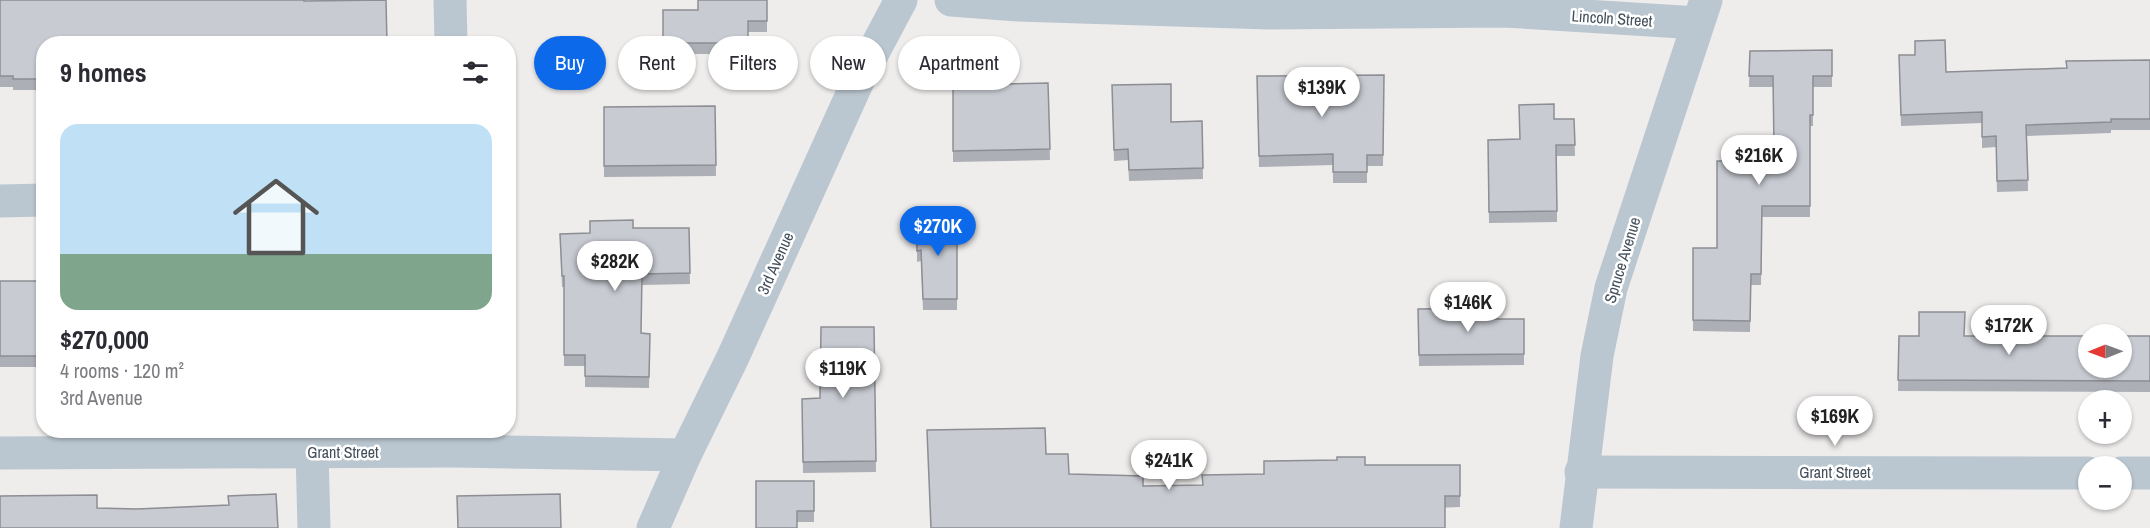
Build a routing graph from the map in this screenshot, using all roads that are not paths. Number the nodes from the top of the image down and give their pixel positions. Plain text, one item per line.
1 (450, 0) edge
2 (901, 0) edge
3 (951, 0) edge
4 (1702, 11) edge
5 (451, 36) edge
6 (36, 200) edge
7 (0, 201) edge
8 (454, 441) edge
9 (312, 452) junction
10 (0, 453) edge
11 (685, 455) junction
12 (1581, 472) junction
13 (2078, 473) edge
14 (2132, 473) edge
15 (2150, 473) edge
16 (314, 528) edge
17 (653, 528) edge
18 (1576, 528) edge

1 - 5 street
2 - 11 street, 3rd Avenue
3 - 4 street, Lincoln Street
4 - 12 street, Spruce Avenue
6 - 7 street
8 - 9 street, Grant Street
8 - 11 street, Grant Street
9 - 10 street, Grant Street
9 - 16 street
11 - 17 street, 3rd Avenue
12 - 13 street, Grant Street
12 - 18 street, Spruce Avenue
14 - 15 street

